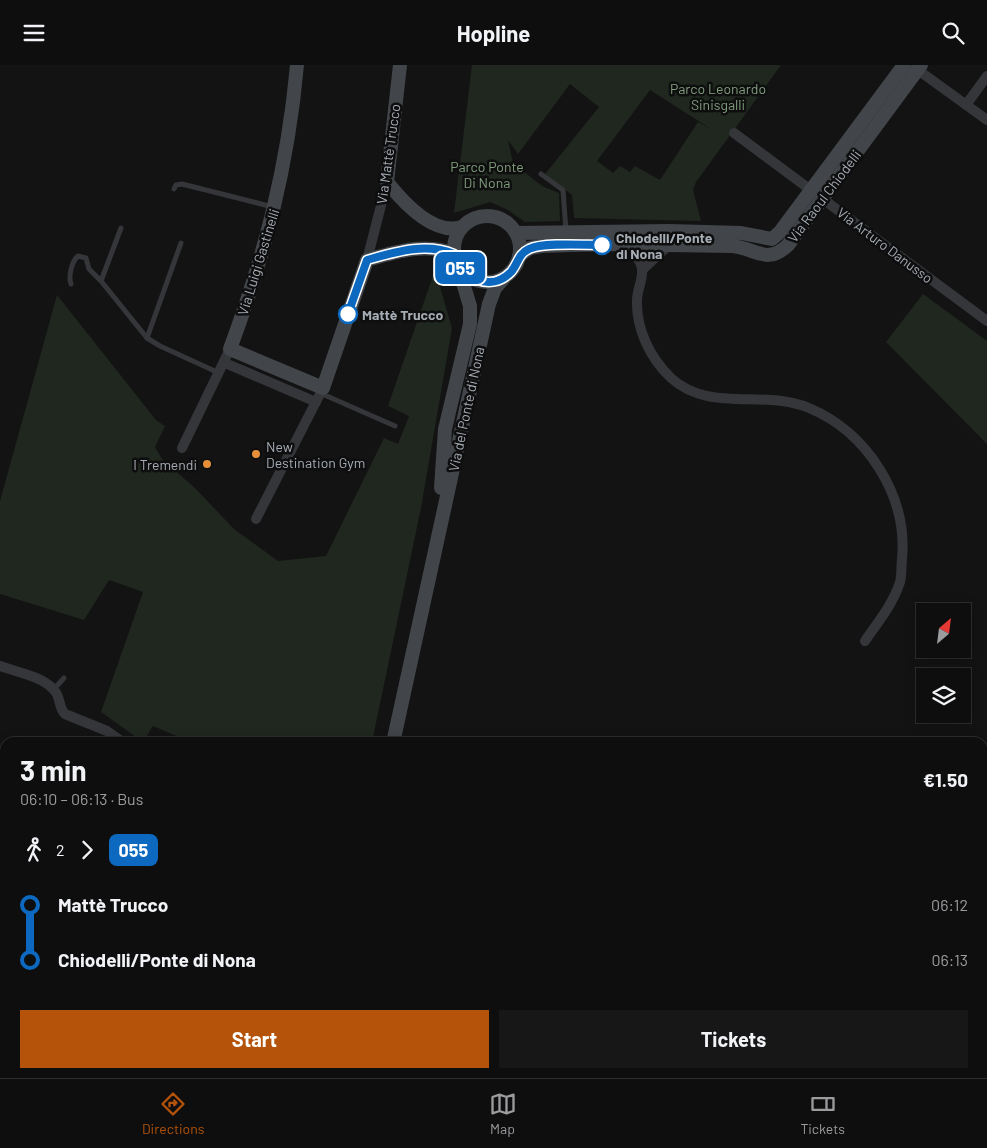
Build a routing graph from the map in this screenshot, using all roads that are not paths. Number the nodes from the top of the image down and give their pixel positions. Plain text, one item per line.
1 (297, 65) edge
2 (400, 65) edge
3 (904, 65) edge
4 (917, 67) edge
5 (987, 76) edge
6 (966, 105) junction
7 (987, 120) edge
8 (734, 133) dead end
9 (541, 174) dead end
10 (387, 182) junction
11 (174, 189) dead end
12 (817, 195) junction
13 (275, 208) junction
14 (462, 227) junction
15 (121, 228) dead end
16 (566, 232) junction
17 (516, 233) junction
18 (181, 243) dead end
19 (622, 245) junction
20 (669, 245) junction
21 (519, 256) junction
22 (456, 259) junction
23 (367, 260) junction
24 (642, 270) junction
25 (504, 278) junction
26 (102, 281) junction
27 (71, 283) dead end
28 (987, 321) edge
29 (147, 338) junction
30 (230, 349) junction
31 (225, 363) junction
32 (220, 373) junction
33 (320, 394) junction
34 (395, 425) dead end
35 (182, 448) dead end
36 (256, 519) dead end
37 (436, 544) junction
38 (865, 641) dead end
39 (0, 666) edge
40 (64, 678) dead end
41 (54, 689) junction
42 (116, 737) edge
43 (394, 737) edge

1 - 13 main road, Via Luigi Gastinelli
2 - 10 main road, Via Mattè Trucco
3 - 12 main road, Via Raoul Chiodelli
4 - 6 street, Via Raoul Chiodelli
4 - 12 main road, Via Raoul Chiodelli
5 - 6 street
6 - 7 street, Via Raoul Chiodelli
8 - 12 street, Via Arturo Danusso
9 - 16 lane
10 - 14 main road
10 - 23 street, Via Mattè Trucco
11 - 13 lane
12 - 16 main road, Via Raoul Chiodelli
12 - 20 main road, Via Raoul Chiodelli
12 - 28 street, Via Arturo Danusso
13 - 30 main road, Via Luigi Gastinelli
14 - 17 main road
14 - 22 main road
15 - 26 lane
16 - 17 main road, Via Raoul Chiodelli
17 - 21 main road
18 - 29 lane
19 - 20 main road, Via Raoul Chiodelli
19 - 21 main road, Via Raoul Chiodelli
19 - 24 street
20 - 24 street
21 - 25 main road
22 - 23 main road
22 - 25 main road
22 - 37 main road, Via del Ponte di Nona
23 - 33 main road, Via Mattè Trucco
24 - 38 street
25 - 37 main road, Via del Ponte di Nona
26 - 27 lane
26 - 29 lane
29 - 32 lane
30 - 31 street, Via Luigi Gastinelli
30 - 33 main road
31 - 32 street, Via Luigi Gastinelli
31 - 33 street
32 - 35 street, Via Luigi Gastinelli
33 - 34 lane
33 - 36 street, Via Mattè Trucco
37 - 43 main road, Via del Ponte di Nona
39 - 41 street
40 - 41 lane
41 - 42 street

